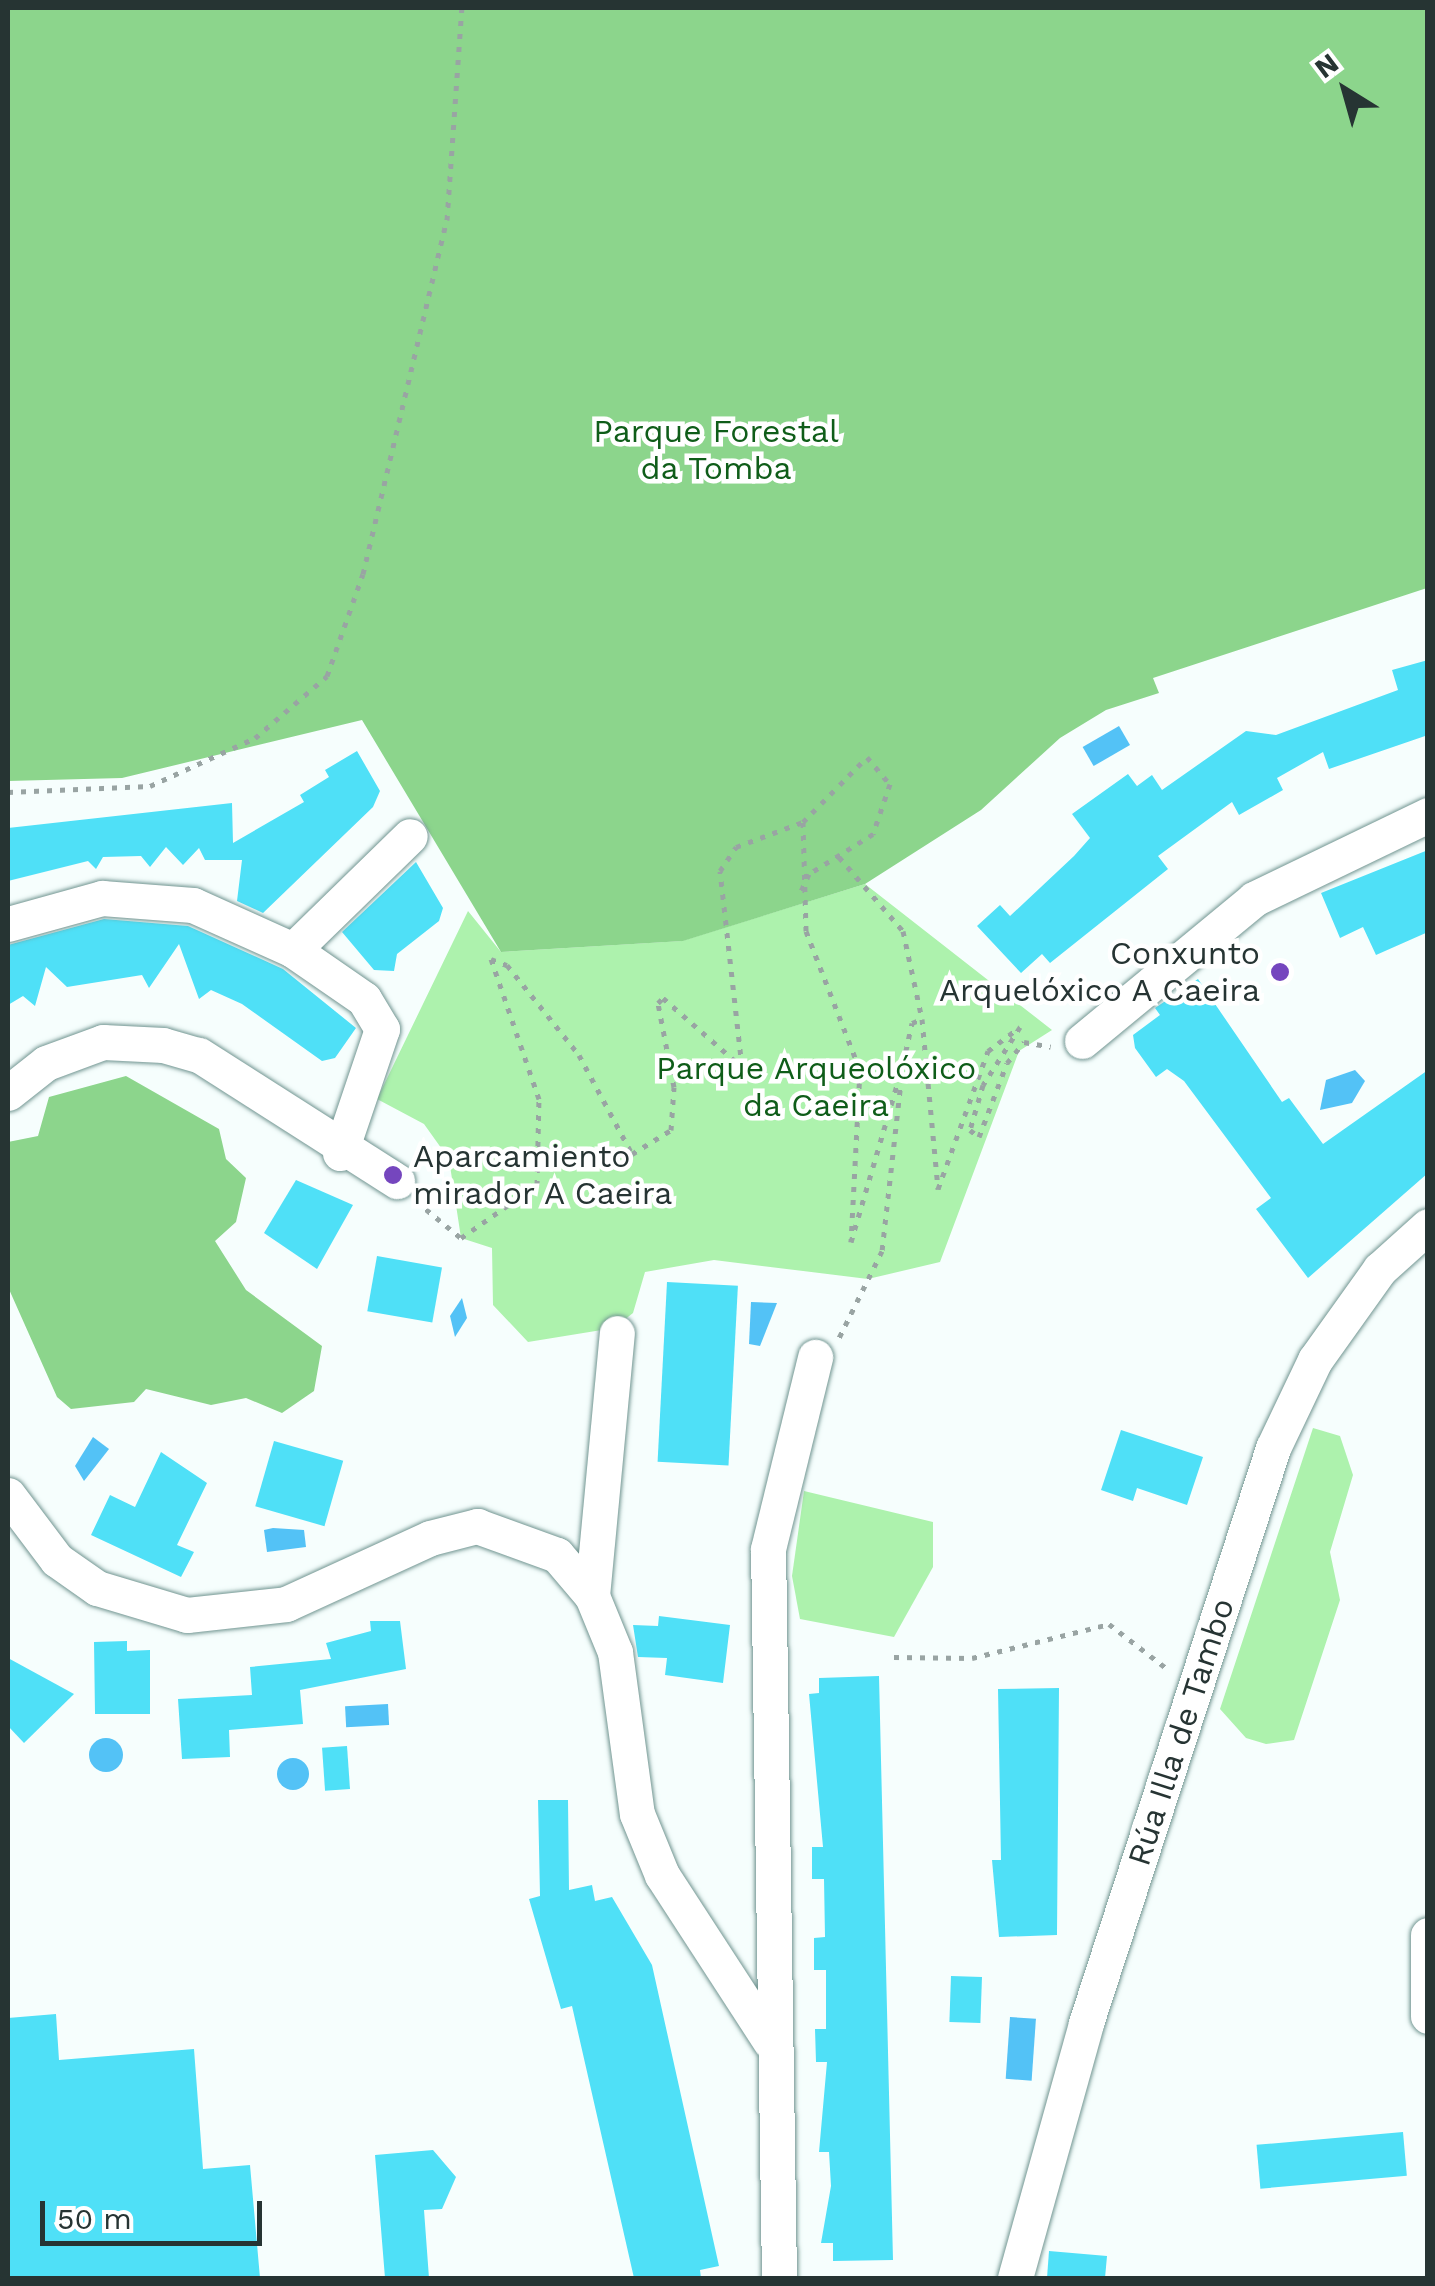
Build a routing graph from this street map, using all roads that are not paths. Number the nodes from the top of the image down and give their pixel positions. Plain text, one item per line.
1 (1428, 815) edge
2 (410, 836) dead end
3 (8, 924) edge
4 (294, 950) junction
5 (1082, 1041) road end
6 (8, 1093) edge
7 (340, 1153) junction
8 (396, 1181) road end
9 (1428, 1226) edge
10 (617, 1333) dead end
11 (816, 1357) road end
12 (8, 1495) edge
13 (592, 1596) junction
14 (1428, 1934) edge
15 (1428, 2016) edge
16 (770, 2041) junction
17 (780, 2278) edge
18 (1015, 2278) edge

1 - 5 street
2 - 4 street
3 - 4 street
4 - 7 street
6 - 7 street
7 - 8 street
9 - 18 street, Rúa Illa de Tambo
10 - 13 street
11 - 16 street
12 - 13 street
13 - 16 street
14 - 15 street
16 - 17 street

